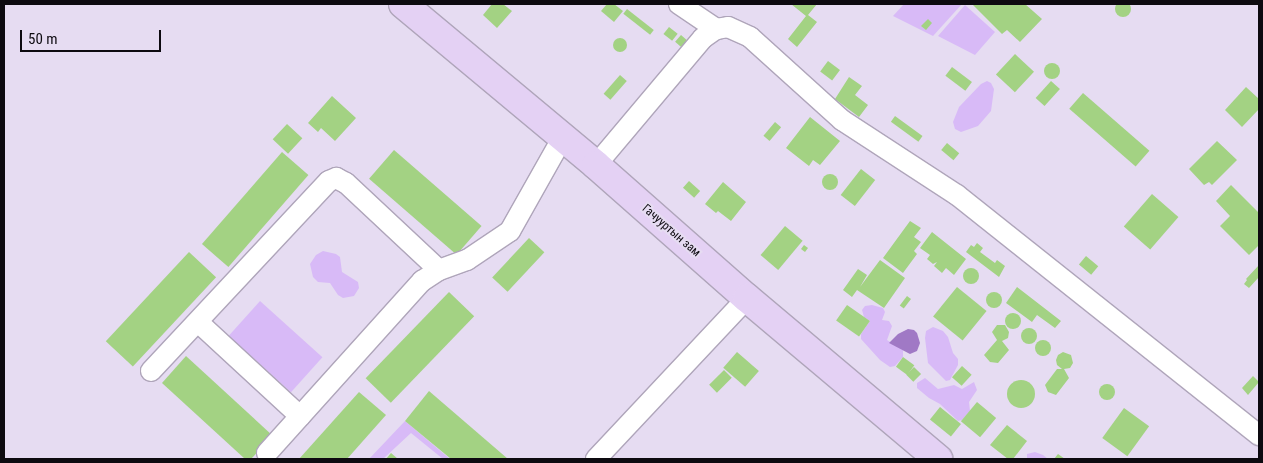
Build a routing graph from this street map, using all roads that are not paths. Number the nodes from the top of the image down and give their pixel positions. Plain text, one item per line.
1 (403, 4) edge
2 (679, 4) edge
3 (716, 29) junction
4 (563, 137) junction
5 (596, 164) junction
6 (439, 270) junction
7 (747, 298) junction
8 (198, 322) junction
9 (151, 371) dead end
10 (300, 416) junction
11 (1259, 435) edge
12 (267, 453) dead end
13 (596, 459) edge
14 (938, 459) edge

1 - 4 main road, Гачууртын зам
2 - 3 street
3 - 5 street
3 - 11 street
4 - 5 main road, Гачууртын зам
4 - 6 street
5 - 7 main road, Гачууртын зам
6 - 8 street
6 - 10 street
7 - 13 street
7 - 14 main road, Гачууртын зам
8 - 9 street
8 - 10 street
10 - 12 street

